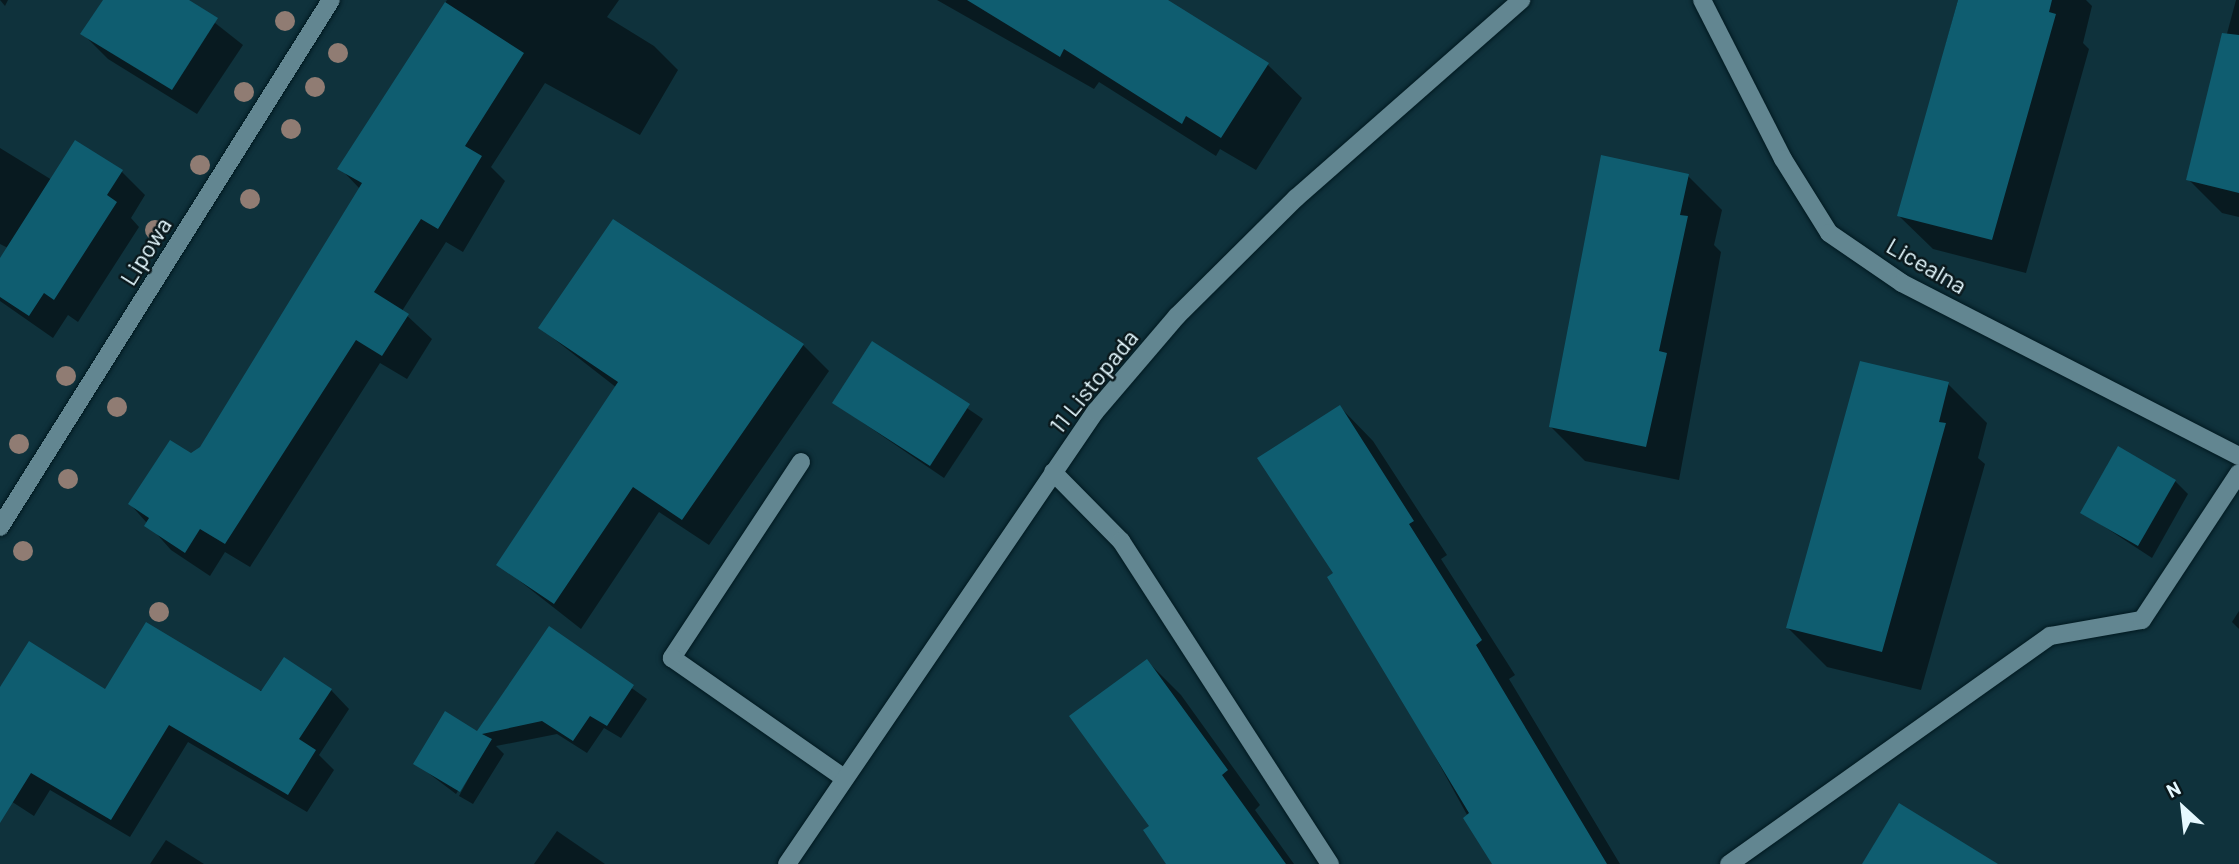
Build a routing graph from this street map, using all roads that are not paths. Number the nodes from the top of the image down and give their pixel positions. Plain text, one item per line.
1 (331, 0) edge
2 (1521, 0) edge
3 (1702, 0) edge
4 (2239, 456) edge
5 (801, 462) dead end
6 (1053, 472) junction
7 (2239, 473) edge
8 (0, 527) edge
9 (844, 778) junction
10 (786, 864) edge
11 (1330, 864) edge
12 (1729, 864) edge

1 - 8 street, Lipowa
2 - 6 street, 11 Listopada
3 - 4 street, Licealna
5 - 9 street
6 - 9 street, 11 Listopada
6 - 11 street
7 - 12 street
9 - 10 street, 11 Listopada

